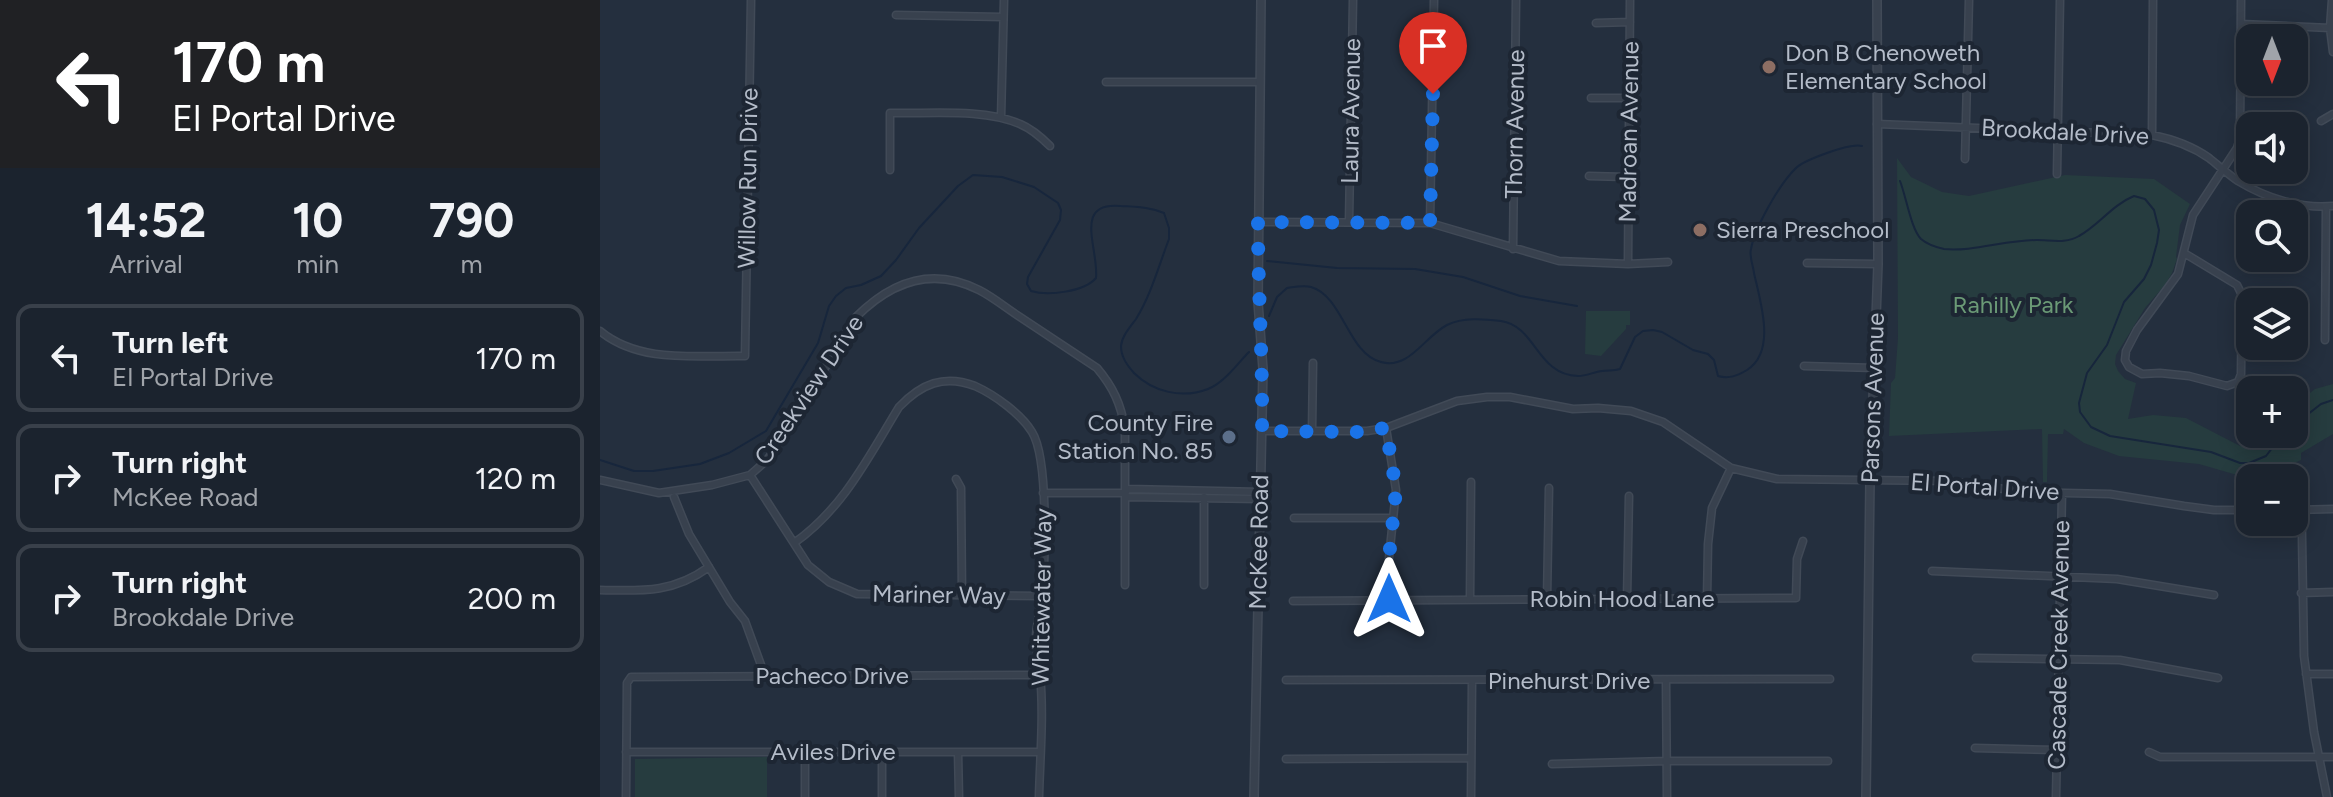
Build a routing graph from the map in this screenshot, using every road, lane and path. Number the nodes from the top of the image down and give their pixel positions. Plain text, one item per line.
1 (751, 0) edge
2 (1004, 0) edge
3 (1261, 0) edge
4 (1353, 0) edge
5 (1434, 0) edge
6 (1516, 0) edge
7 (1630, 0) edge
8 (1877, 0) edge
9 (1969, 0) edge
10 (2060, 0) edge
11 (2153, 0) edge
12 (2241, 0) edge
13 (2332, 0) edge
14 (896, 15) dead end
15 (1003, 17) junction
16 (1630, 22) junction
17 (1596, 23) dead end
18 (2241, 24) edge
19 (2308, 27) edge
20 (2330, 28) junction
21 (2333, 52) edge
22 (1106, 82) dead end
23 (1259, 82) junction
24 (2240, 96) edge
25 (1591, 98) dead end
26 (1629, 98) junction
27 (2333, 114) edge
28 (1001, 118) junction
29 (2321, 121) dead end
30 (1877, 124) junction
31 (1966, 127) junction
32 (2058, 131) junction
33 (2152, 135) junction
34 (1050, 146) dead end
35 (1965, 159) dead end
36 (890, 170) dead end
37 (2223, 170) junction
38 (2057, 174) dead end
39 (1589, 176) dead end
40 (1627, 177) junction
41 (2329, 207) edge
42 (1258, 222) junction
43 (1349, 222) junction
44 (1430, 223) junction
45 (1513, 249) junction
46 (2184, 253) junction
47 (1668, 262) dead end
48 (1807, 263) dead end
49 (1628, 264) junction
50 (1878, 264) junction
51 (600, 331) edge
52 (2325, 340) dead end
53 (1313, 363) dead end
54 (1804, 366) dead end
55 (1875, 368) junction
56 (1386, 428) junction
57 (1262, 431) junction
58 (1312, 431) junction
59 (1731, 468) junction
60 (750, 475) junction
61 (956, 479) dead end
62 (600, 480) edge
63 (1870, 481) junction
64 (1471, 482) dead end
65 (1549, 488) dead end
66 (1043, 493) junction
67 (1124, 493) junction
68 (2062, 493) junction
69 (1204, 494) junction
70 (1260, 495) junction
71 (1629, 496) dead end
72 (674, 497) dead end
73 (2236, 509) edge
74 (2333, 509) edge
75 (2308, 510) edge
76 (1294, 518) dead end
77 (1393, 518) junction
78 (2299, 536) edge
79 (1803, 541) dead end
80 (794, 543) junction
81 (709, 567) junction
82 (1932, 571) dead end
83 (2060, 578) junction
84 (1125, 585) dead end
85 (1204, 585) dead end
86 (600, 590) edge
87 (2333, 592) edge
88 (2301, 593) junction
89 (962, 595) junction
90 (2214, 595) dead end
91 (1042, 596) junction
92 (1389, 599) junction
93 (1470, 599) junction
94 (1547, 599) junction
95 (1627, 599) junction
96 (1707, 599) junction
97 (1293, 601) dead end
98 (1976, 658) dead end
99 (2059, 659) junction
100 (2306, 674) junction
101 (2333, 674) edge
102 (1040, 675) junction
103 (765, 676) junction
104 (2218, 678) dead end
105 (1830, 679) dead end
106 (1286, 680) dead end
107 (1472, 681) junction
108 (1666, 681) junction
109 (1975, 748) dead end
110 (2057, 750) junction
111 (626, 752) junction
112 (805, 752) junction
113 (882, 752) junction
114 (958, 752) junction
115 (1040, 752) junction
116 (2149, 752) dead end
117 (2320, 757) junction
118 (2333, 757) edge
119 (1471, 758) junction
120 (1286, 759) dead end
121 (1668, 761) junction
122 (1828, 761) dead end
123 (1552, 764) dead end
124 (626, 797) edge
125 (805, 797) edge
126 (882, 797) edge
127 (959, 797) edge
128 (1039, 797) edge
129 (1254, 797) edge
130 (1471, 797) edge
131 (1667, 797) edge
132 (1866, 797) edge
133 (2056, 797) edge
134 (2327, 797) edge

1 - 51 street, Willow Run Drive
2 - 15 street
3 - 23 street, McKee Road
4 - 43 street, Laura Avenue
5 - 44 street
6 - 45 street, Thorn Avenue
7 - 16 street, Madroan Avenue
8 - 30 street, Parsons Avenue
9 - 31 street
10 - 32 street
11 - 33 street
12 - 18 street
13 - 20 street
14 - 15 street
15 - 28 street
16 - 17 street
16 - 26 street, Madroan Avenue
19 - 20 street
20 - 21 street
22 - 23 street
23 - 42 street, McKee Road
24 - 37 street
25 - 26 street
26 - 40 street, Madroan Avenue
27 - 29 street
28 - 34 street
28 - 36 street
30 - 31 street, Brookdale Drive
30 - 50 street, Parsons Avenue
31 - 32 street, Brookdale Drive
31 - 35 street
32 - 33 street, Brookdale Drive
32 - 38 street
33 - 37 street, Brookdale Drive
37 - 41 street, Brookdale Drive
37 - 46 street
39 - 40 street
40 - 49 street, Madroan Avenue
41 - 52 street
42 - 43 street
42 - 57 street, McKee Road
43 - 44 street
44 - 45 street
45 - 49 street
46 - 46 street
47 - 49 street
48 - 50 street
50 - 55 street, Parsons Avenue
53 - 58 street
54 - 55 street
55 - 63 street, Parsons Avenue
56 - 58 street, El Portal Drive
56 - 59 street, El Portal Drive
56 - 77 street
57 - 58 street, El Portal Drive
57 - 70 street, McKee Road
59 - 63 street, El Portal Drive
59 - 96 street
60 - 62 street, Creekview Drive
60 - 67 street, Creekview Drive
60 - 80 street, Mariner Way
61 - 89 street
63 - 68 street, El Portal Drive
63 - 132 street, Parsons Avenue
64 - 93 street
65 - 94 street
66 - 67 street
66 - 80 street, Whitewater Way
66 - 91 street, Whitewater Way
67 - 69 street
67 - 84 street, Creekview Drive
68 - 73 street, El Portal Drive
68 - 83 street, Cascade Creek Avenue
69 - 70 street
69 - 85 street
70 - 129 street, McKee Road
71 - 95 street
72 - 81 street
74 - 75 street
76 - 77 street
77 - 92 street
78 - 88 street
79 - 96 street, Robin Hood Lane
80 - 89 street, Mariner Way
81 - 86 street
81 - 103 street
82 - 83 street
83 - 90 street
83 - 99 street, Cascade Creek Avenue
87 - 88 street
88 - 100 street
89 - 91 street, Mariner Way
91 - 102 street, Whitewater Way
92 - 93 street, Robin Hood Lane
92 - 97 street, Robin Hood Lane
93 - 94 street, Robin Hood Lane
94 - 95 street, Robin Hood Lane
95 - 96 street, Robin Hood Lane
98 - 99 street
99 - 104 street
99 - 110 street, Cascade Creek Avenue
100 - 101 street
100 - 117 street
102 - 103 street, Pacheco Drive
102 - 115 street, Whitewater Way
103 - 111 street, Pacheco Drive
105 - 108 street, Pinehurst Drive
106 - 107 street, Pinehurst Drive
107 - 108 street, Pinehurst Drive
107 - 119 street
108 - 121 street
109 - 110 street
110 - 133 street, Cascade Creek Avenue
111 - 112 street, Aviles Drive
111 - 124 street
112 - 113 street, Aviles Drive
112 - 125 street
113 - 114 street, Aviles Drive
113 - 126 street
114 - 115 street, Aviles Drive
114 - 127 street
115 - 128 street, Whitewater Way
116 - 117 street
117 - 118 street
117 - 134 street
119 - 120 street
119 - 130 street
121 - 122 street
121 - 123 street
121 - 131 street

